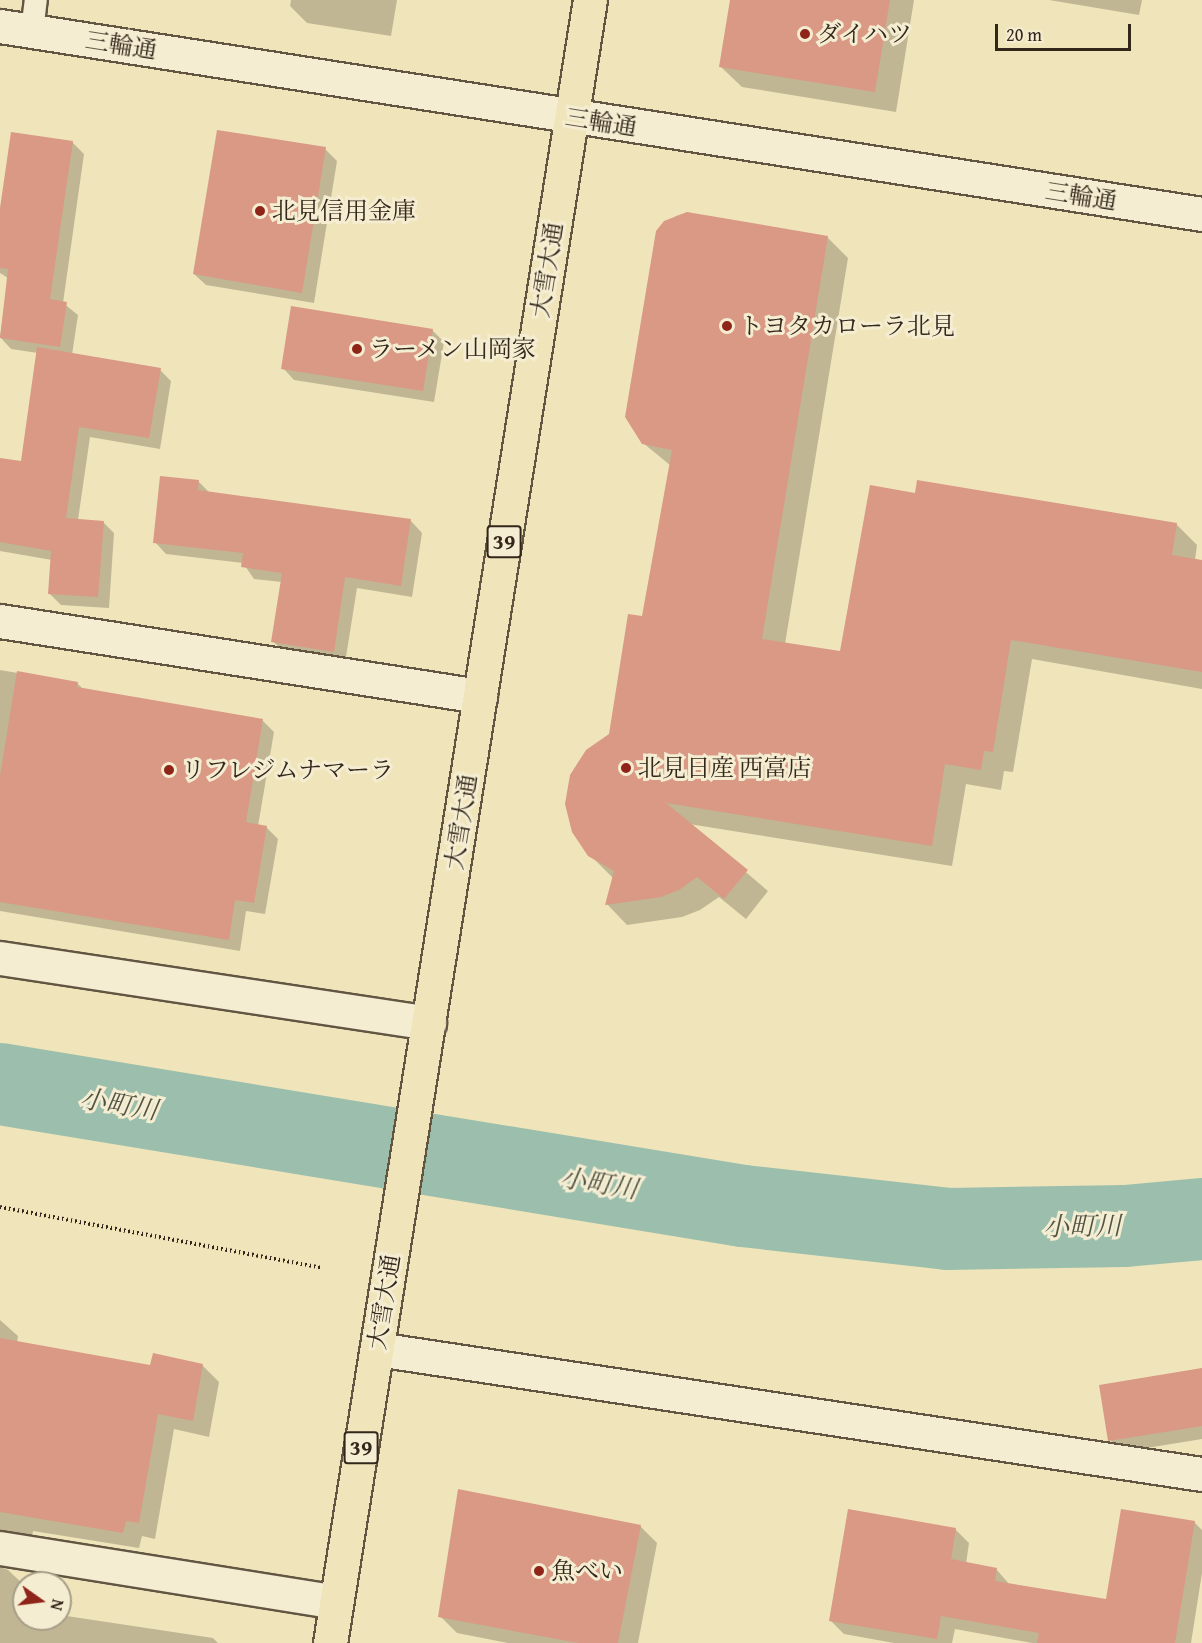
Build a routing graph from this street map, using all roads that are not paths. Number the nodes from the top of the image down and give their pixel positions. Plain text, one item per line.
1 (590, 0) edge
2 (23, 19) edge
3 (571, 118) junction
4 (1202, 214) edge
5 (0, 621) edge
6 (480, 696) junction
7 (0, 958) edge
8 (429, 1023) junction
9 (377, 1349) junction
10 (1202, 1474) edge
11 (0, 1548) edge
12 (336, 1602) junction
13 (330, 1643) edge

1 - 3 highway, 大雪大通 / 39
2 - 3 street, 三輪通
3 - 4 street, 三輪通
3 - 6 highway, 大雪大通 / 39
5 - 6 street
6 - 8 highway, 大雪大通 / 39
7 - 8 street
8 - 9 highway, 大雪大通 / 39
9 - 10 street
9 - 12 highway, 大雪大通 / 39
11 - 12 street
12 - 13 highway, 大雪大通 / 39

